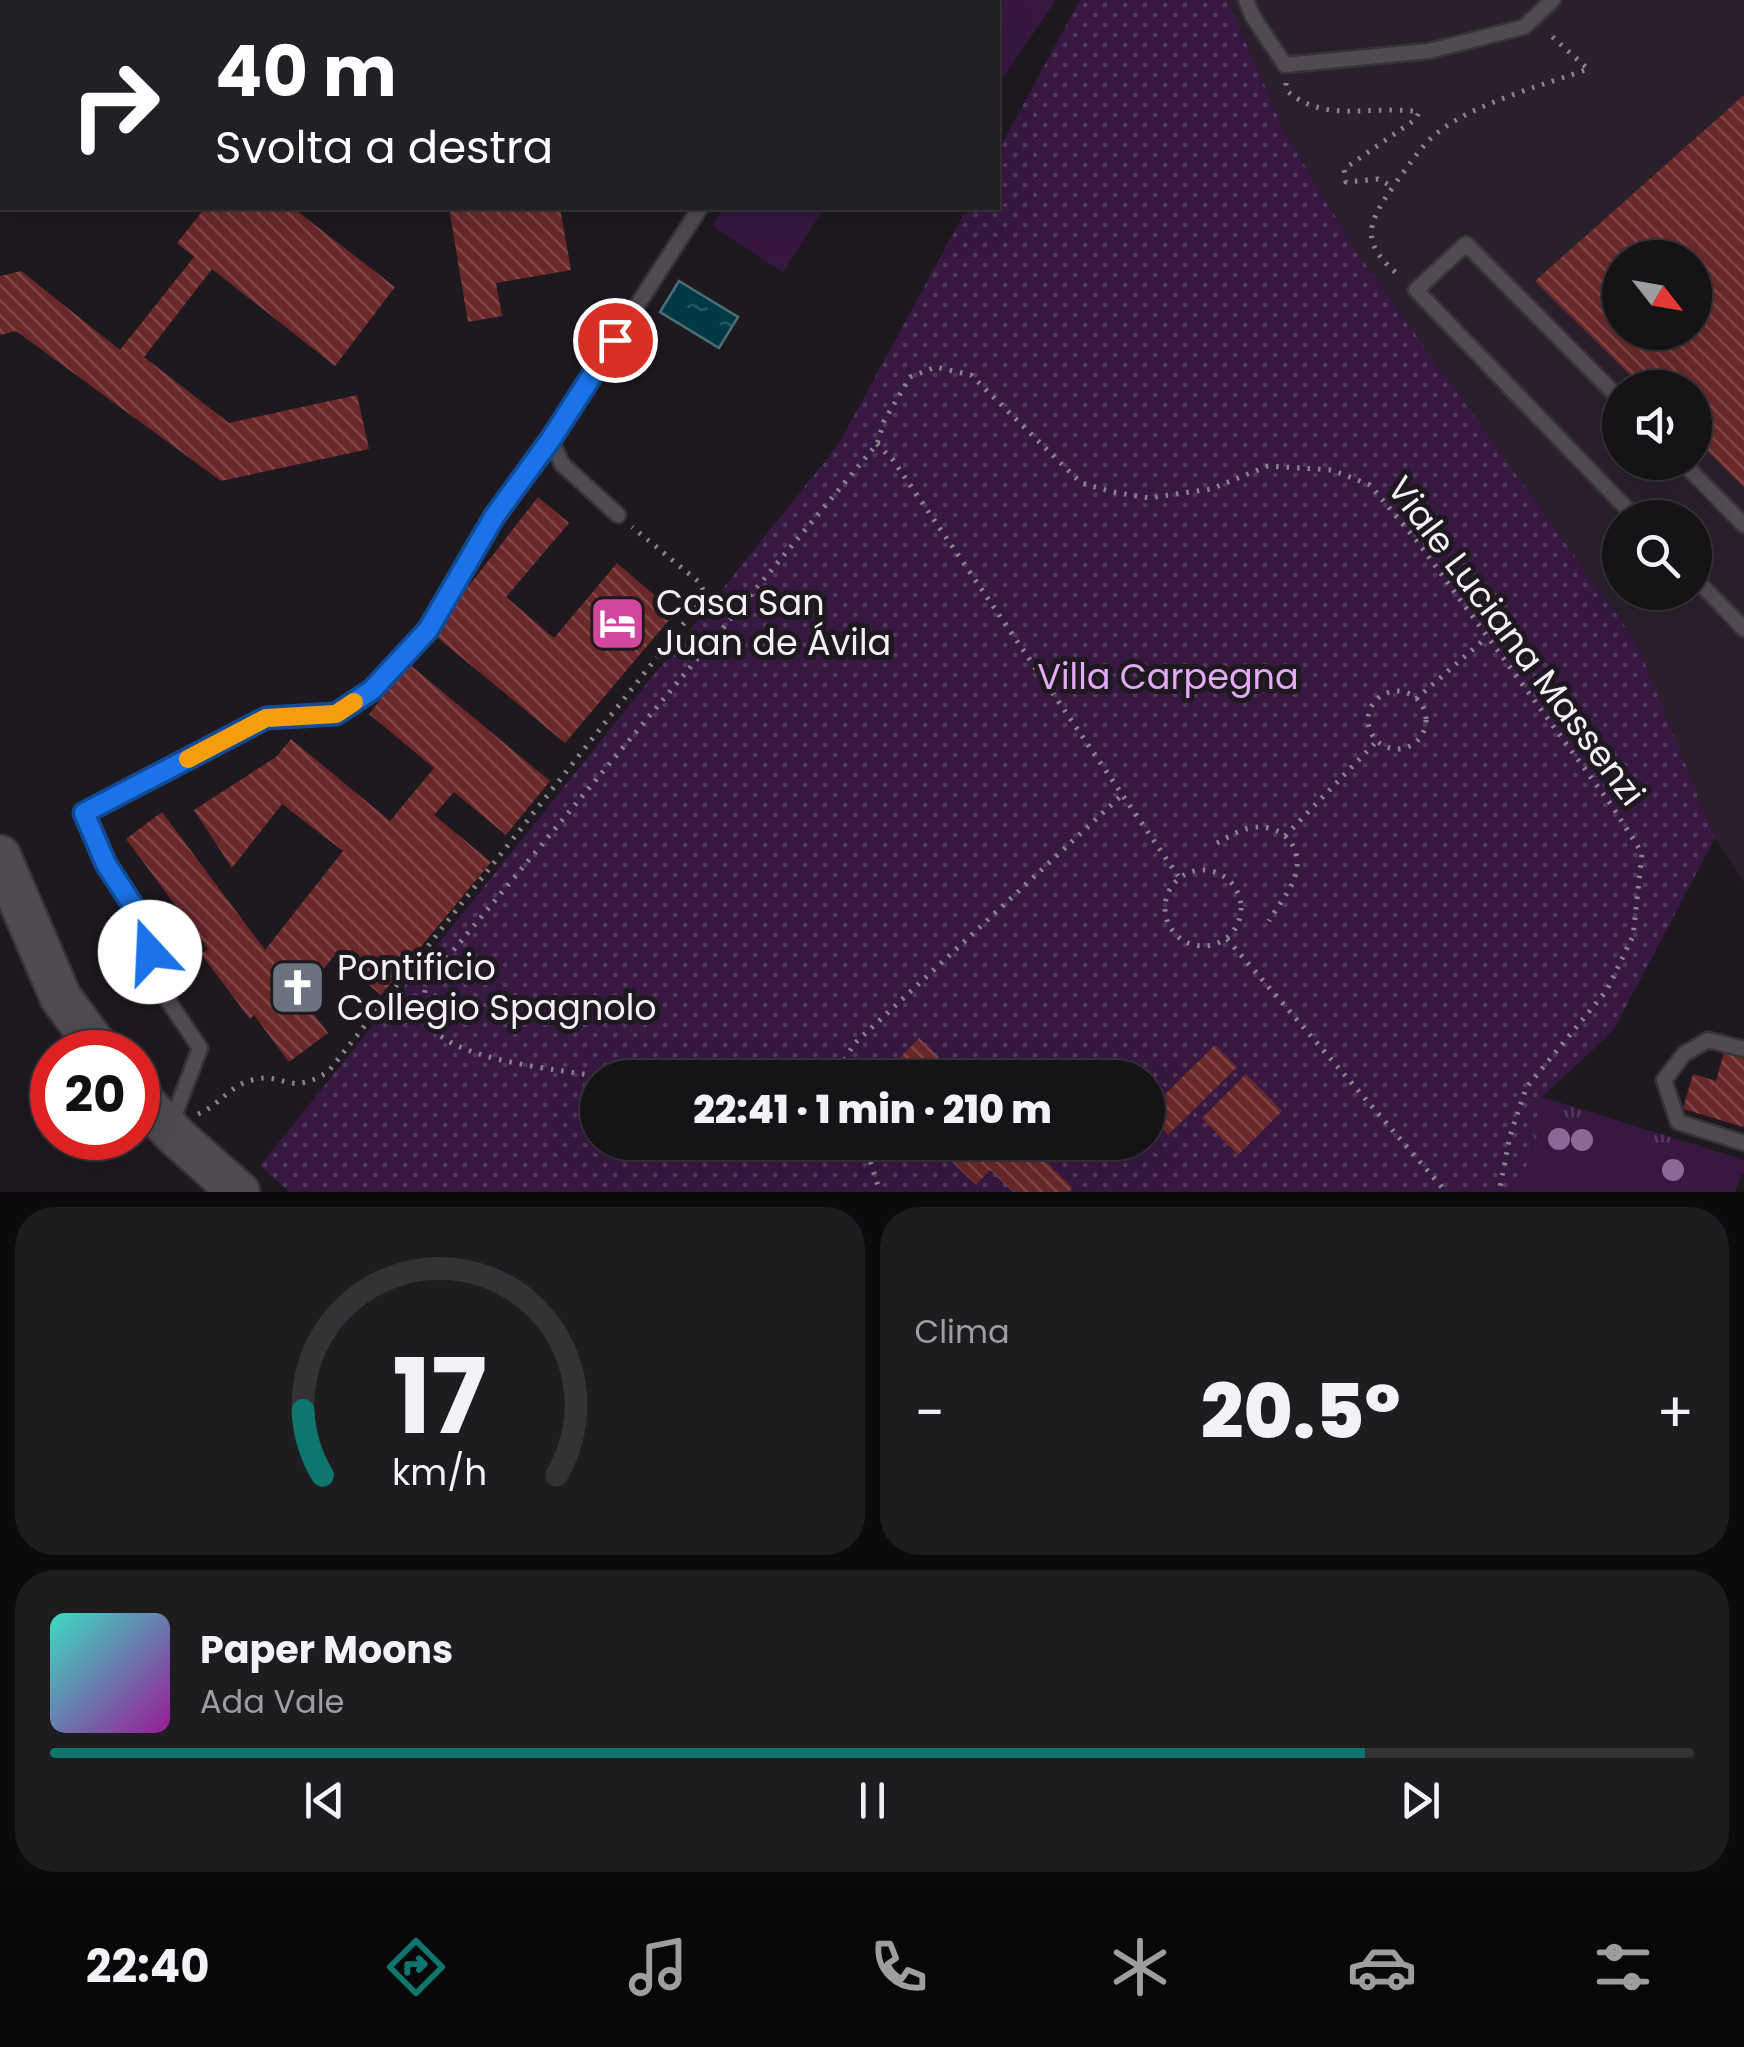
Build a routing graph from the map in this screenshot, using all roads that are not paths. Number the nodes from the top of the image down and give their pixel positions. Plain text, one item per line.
1 (1246, 0) edge
2 (1553, 0) edge
3 (699, 210) edge
4 (1602, 382) edge
5 (551, 439) junction
6 (1700, 480) edge
7 (1619, 500) edge
8 (618, 515) road end
9 (1744, 525) edge
10 (1712, 596) edge
11 (1744, 629) edge
12 (0, 856) edge
13 (85, 1030) edge
14 (1744, 1048) edge
15 (160, 1119) edge
16 (174, 1134) junction
17 (1744, 1143) edge
18 (239, 1192) edge

1 - 2 lane
3 - 5 lane
4 - 7 lane
5 - 8 lane
5 - 16 lane
6 - 9 lane
10 - 11 lane
12 - 13 main road
14 - 17 lane
15 - 16 main road
16 - 18 main road

